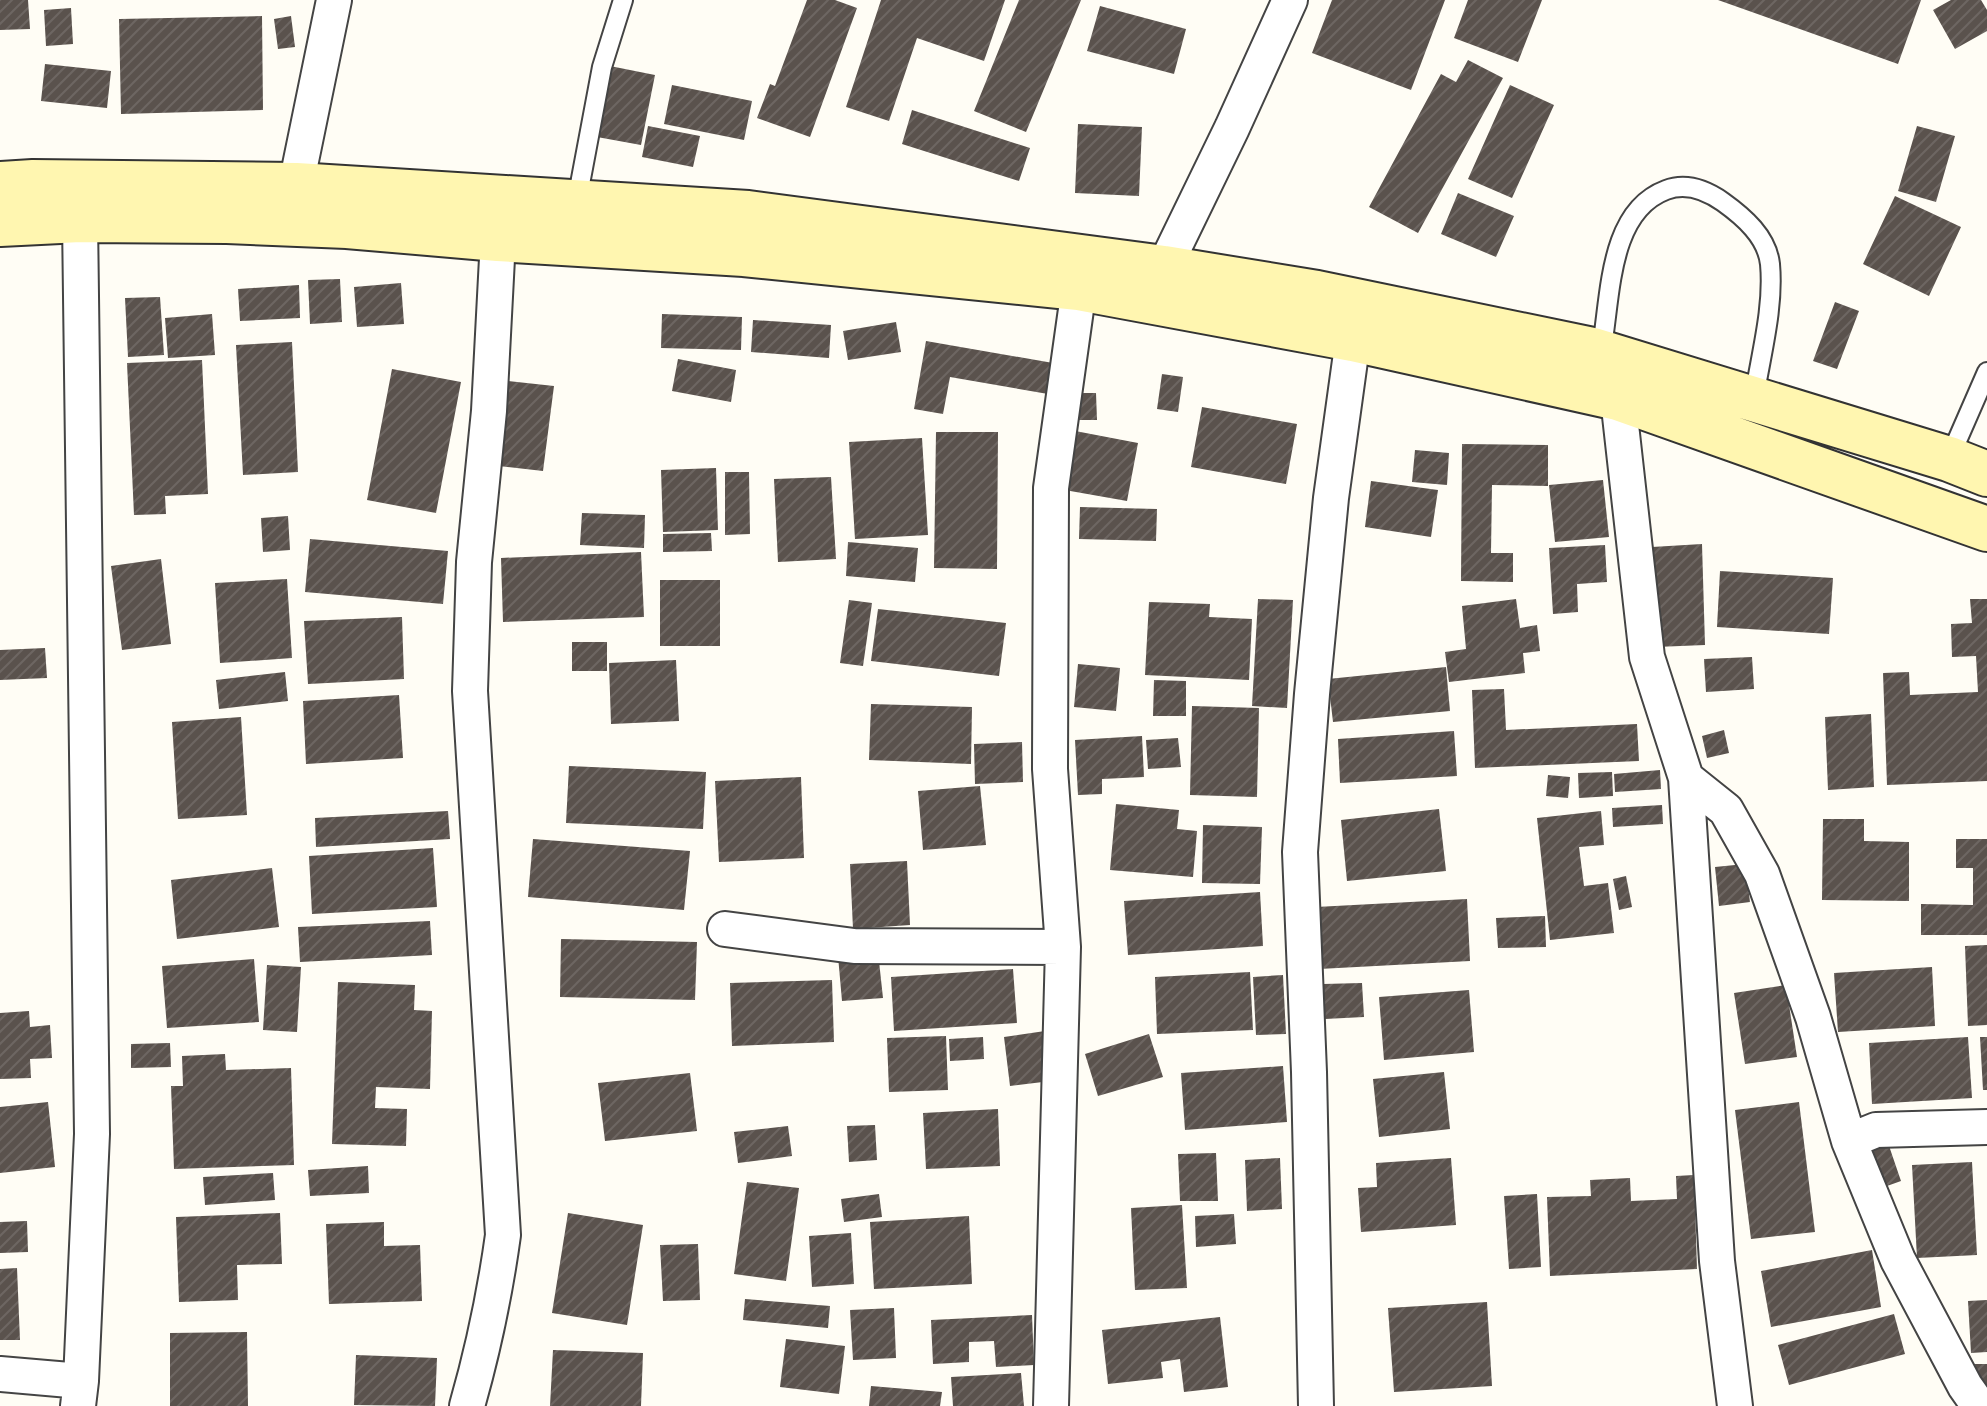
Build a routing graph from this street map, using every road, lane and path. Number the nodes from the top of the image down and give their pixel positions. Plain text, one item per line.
1 (334, 0) edge
2 (623, 0) edge
3 (1290, 0) edge
4 (0, 184) edge
5 (296, 185) junction
6 (577, 200) junction
7 (80, 220) junction
8 (0, 224) edge
9 (498, 239) junction
10 (1164, 268) junction
11 (1079, 288) junction
12 (1353, 339) junction
13 (1601, 352) junction
14 (1987, 372) edge
15 (1618, 398) junction
16 (1754, 398) junction
17 (1968, 467) edge
18 (1987, 529) edge
19 (1686, 778) junction
20 (725, 929) dead end
21 (1063, 947) junction
22 (1987, 1127) edge
23 (1849, 1141) junction
24 (0, 1374) edge
25 (80, 1394) edge
26 (467, 1406) edge
27 (1051, 1406) edge
28 (1316, 1406) edge
29 (1735, 1406) edge
30 (1979, 1406) edge

1 - 5 street
2 - 6 lane
3 - 10 street
4 - 5 street
5 - 6 street
6 - 10 street
7 - 8 street
7 - 9 street
7 - 25 street
9 - 11 street
9 - 26 street
10 - 13 street
11 - 12 street
11 - 21 street
12 - 15 street
12 - 28 street
13 - 16 street
13 - 16 lane
14 - 17 lane
15 - 18 street
15 - 19 street
16 - 17 street
19 - 23 street
19 - 29 street
20 - 21 street
21 - 27 street
22 - 23 street
23 - 30 street
24 - 25 street

